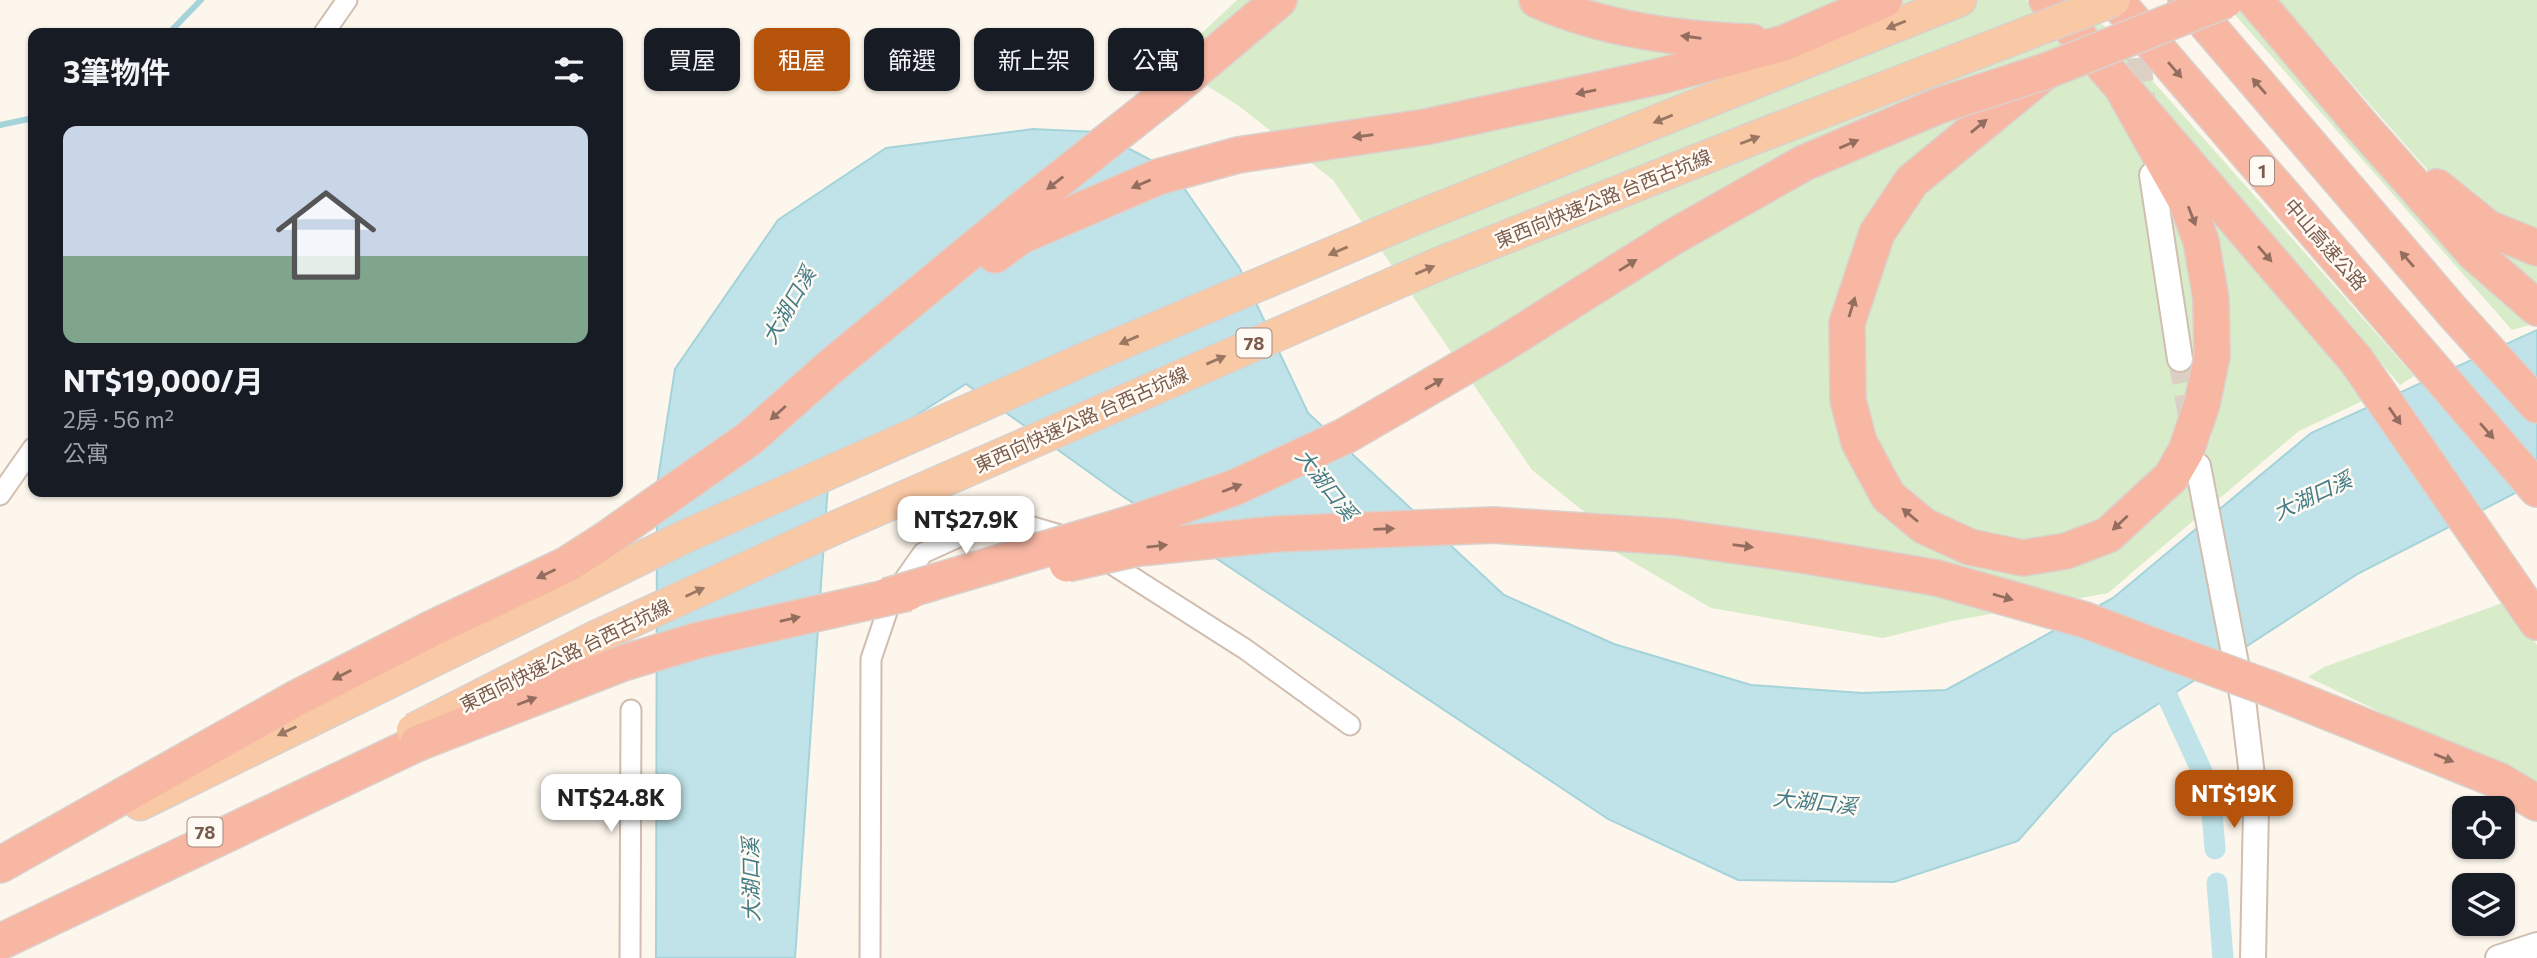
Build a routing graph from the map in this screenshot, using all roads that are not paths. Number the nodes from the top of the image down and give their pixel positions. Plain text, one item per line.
1 (347, 0) edge
2 (1279, 0) edge
3 (1537, 0) edge
4 (1884, 0) edge
5 (1960, 0) edge
6 (2047, 0) edge
7 (2114, 0) edge
8 (2186, 0) edge
9 (2226, 0) edge
10 (2256, 0) edge
11 (327, 28) edge
12 (1784, 43) junction
13 (2046, 71) junction
14 (2124, 91) junction
15 (2152, 175) dead end
16 (2481, 241) junction
17 (2537, 248) edge
18 (2537, 308) edge
19 (895, 315) junction
20 (2180, 359) tunnel mouth
21 (2537, 405) edge
22 (28, 455) edge
23 (2190, 475) junction
24 (2537, 489) edge
25 (0, 495) edge
26 (887, 596) junction
27 (2530, 611) edge
28 (631, 710) dead end
29 (1350, 725) dead end
30 (415, 736) junction
31 (2537, 803) edge
32 (0, 864) edge
33 (0, 880) edge
34 (0, 941) edge
35 (2537, 945) edge
36 (630, 958) edge
37 (870, 958) edge
38 (2253, 958) edge
39 (2498, 958) edge

1 - 11 street
2 -> 19 highway
12 -> 3 highway
4 - 12 highway
5 -> 33 highway
6 - 14 highway
7 -> 24 highway, 中山高速公路 / 1
30 -> 7 highway, 東西向快速公路 台西古坑線 / 78, bridge
21 -> 8 highway
9 - 13 highway, bridge
10 - 16 highway
12 -> 19 highway
23 -> 13 highway
26 -> 13 highway, bridge
14 -> 23 highway
14 -> 27 highway
15 - 20 street
16 - 17 highway
16 - 18 highway
19 -> 32 highway
22 - 25 street
23 - 38 street
30 -> 26 highway, bridge
26 -> 31 highway, bridge
28 - 36 street
29 - 37 street
30 - 34 highway
35 - 39 street

